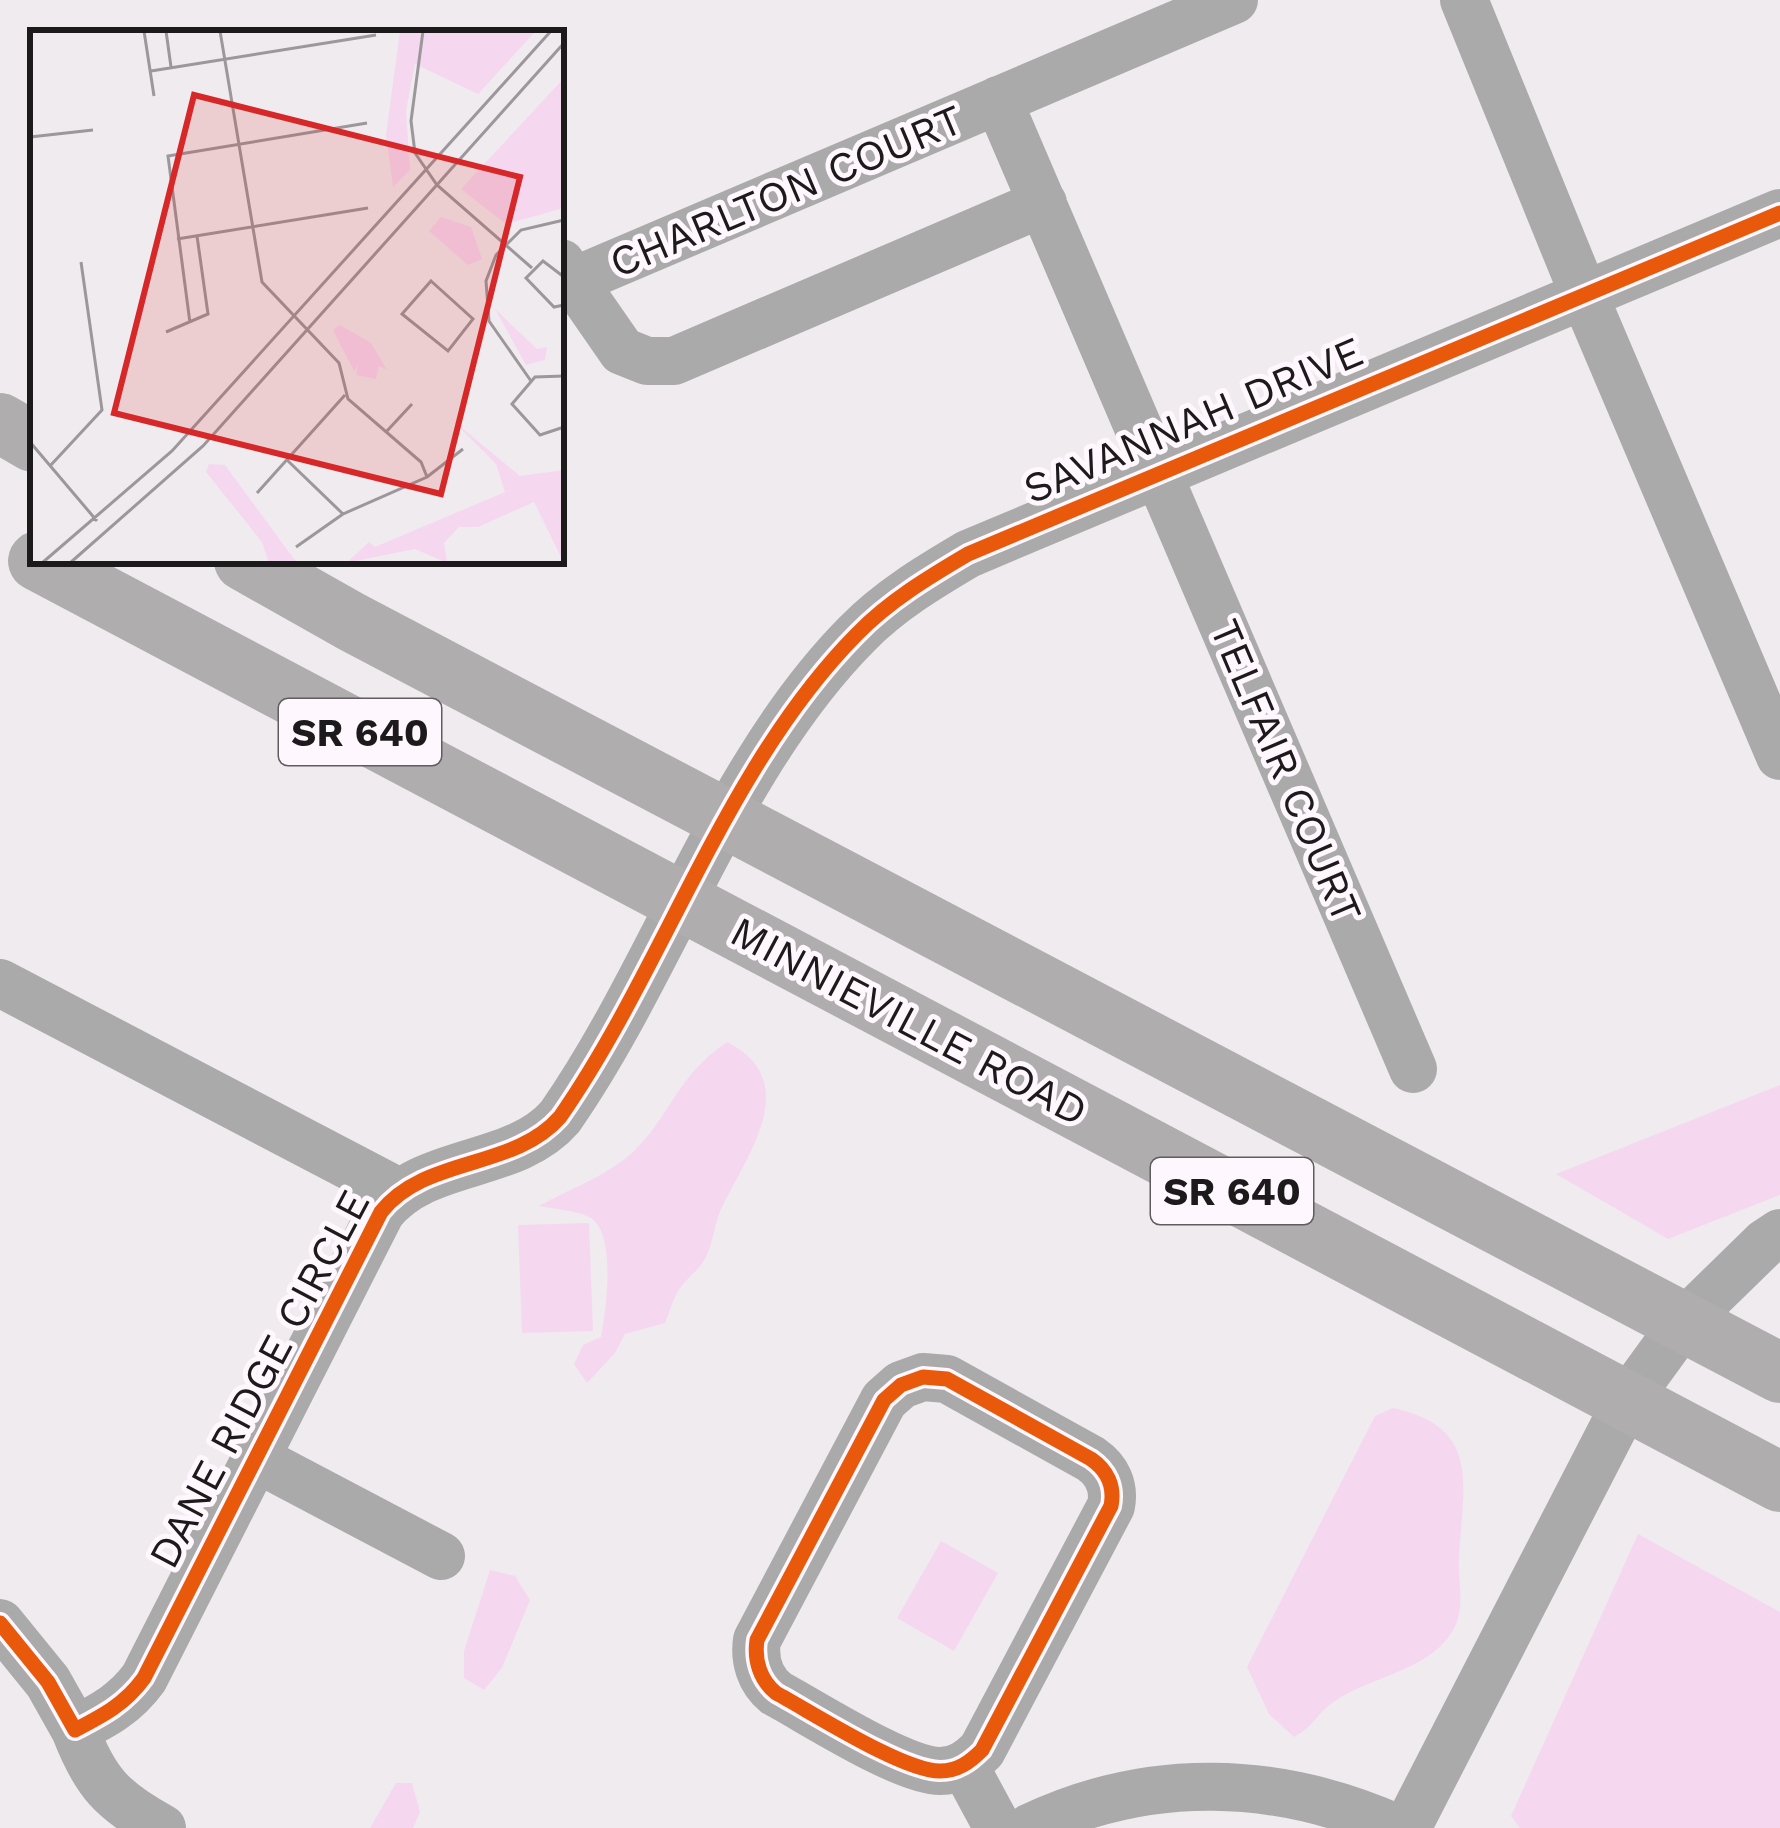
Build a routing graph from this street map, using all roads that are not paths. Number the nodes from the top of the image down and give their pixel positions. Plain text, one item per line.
1 (1234, 0) edge
2 (1464, 0) edge
3 (998, 100) junction
4 (1042, 203) junction
5 (1780, 213) edge
6 (567, 272) edge
7 (1584, 295) junction
8 (0, 423) edge
9 (30, 440) edge
10 (1160, 473) junction
11 (0, 541) edge
12 (30, 557) edge
13 (44, 564) edge
14 (249, 564) edge
15 (1780, 756) edge
16 (729, 819) junction
17 (682, 902) junction
18 (0, 983) edge
19 (1413, 1069) dead end
20 (399, 1192) junction
21 (1780, 1233) edge
22 (1684, 1322) junction
23 (1780, 1373) edge
24 (1628, 1399) junction
25 (255, 1458) junction
26 (1780, 1482) edge
27 (441, 1556) dead end
28 (0, 1623) edge
29 (75, 1730) junction
30 (964, 1765) junction
31 (162, 1828) edge
32 (998, 1828) edge
33 (1029, 1828) edge
34 (1396, 1828) edge
35 (1407, 1828) edge

1 - 3 street, CHARLTON COURT
2 - 7 street
3 - 4 street, CHARLTON COURT
3 - 6 street, CHARLTON COURT
4 - 6 street, CHARLTON COURT
4 - 10 street, CHARLTON COURT
5 - 7 street, SAVANNAH DRIVE
7 - 10 street, SAVANNAH DRIVE
7 - 15 street
8 - 9 main road
10 - 16 street, SAVANNAH DRIVE
10 - 19 street, TELFAIR COURT
11 - 12 main road, MINNIEVILLE ROAD / SR 640
13 - 17 main road, MINNIEVILLE ROAD / SR 640
14 - 16 main road, SR 640
16 - 17 street, DANE RIDGE CIRCLE
16 - 22 main road, SR 640
17 - 20 street, DANE RIDGE CIRCLE
17 - 24 main road, MINNIEVILLE ROAD / SR 640
18 - 20 street, DANE RIDGE CIRCLE
20 - 25 street, DANE RIDGE CIRCLE
21 - 22 street
22 - 23 main road, SR 640
22 - 24 street
24 - 26 main road, MINNIEVILLE ROAD / SR 640
24 - 35 street
25 - 27 street, DANE RIDGE CIRCLE
25 - 29 street, DANE RIDGE CIRCLE
28 - 29 street
29 - 31 street
30 - 30 street
30 - 32 street
33 - 34 street

